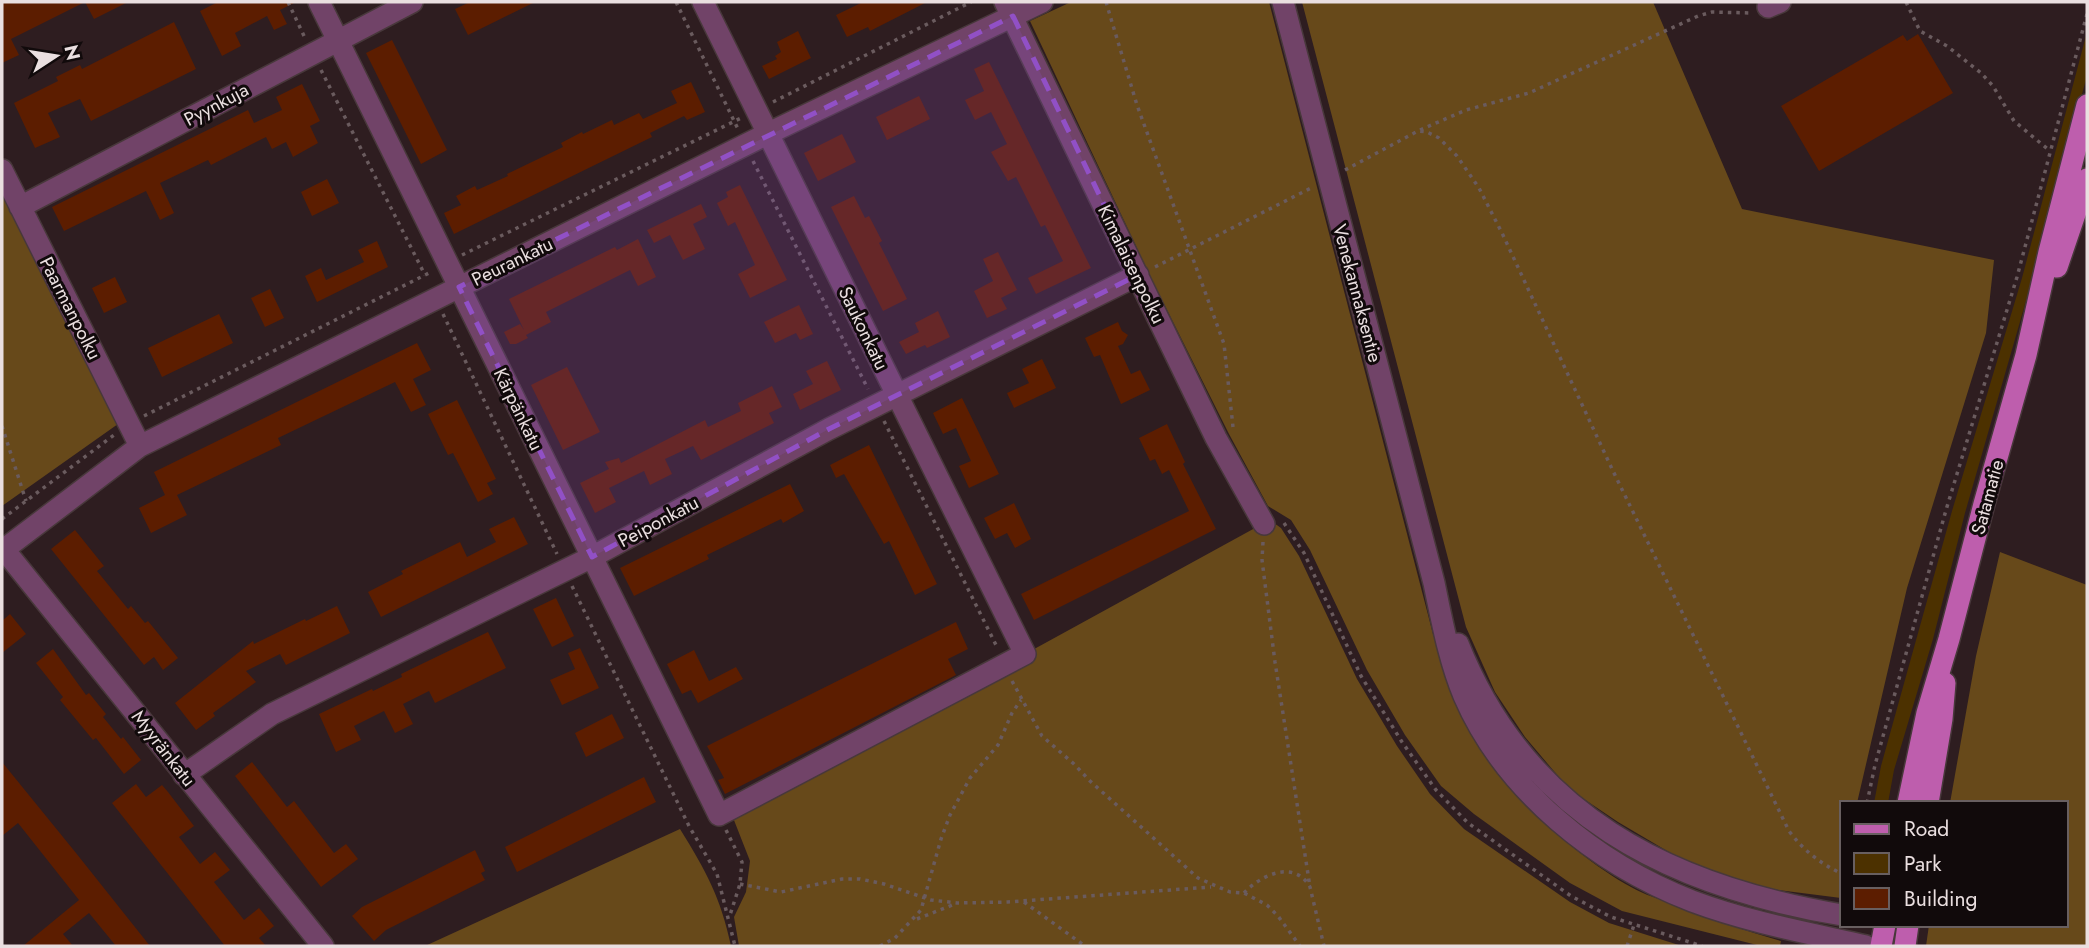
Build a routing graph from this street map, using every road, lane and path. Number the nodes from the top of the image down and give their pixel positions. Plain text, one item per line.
1 (288, 2) edge
2 (319, 2) edge
3 (412, 2) edge
4 (676, 2) edge
5 (704, 2) edge
6 (971, 2) edge
7 (1042, 2) edge
8 (1106, 2) edge
9 (1283, 2) edge
10 (1906, 2) edge
11 (1774, 4) edge
12 (1009, 9) edge
13 (2087, 14) edge
14 (338, 40) junction
15 (313, 53) junction
16 (2087, 104) edge
17 (756, 111) junction
18 (734, 121) junction
19 (1418, 131) junction
20 (767, 134) junction
21 (745, 145) junction
22 (2050, 151) junction
23 (2, 170) edge
24 (1328, 179) junction
25 (2087, 179) edge
26 (20, 207) junction
27 (1189, 250) junction
28 (447, 262) junction
29 (425, 275) junction
30 (1138, 275) junction
31 (460, 287) junction
32 (435, 299) junction
33 (2026, 355) junction
34 (897, 396) junction
35 (876, 406) junction
36 (129, 425) junction
37 (2, 426) edge
38 (1234, 438) dead end
39 (139, 446) junction
40 (26, 501) junction
41 (2, 519) edge
42 (1264, 524) junction
43 (3, 549) edge
44 (592, 556) junction
45 (564, 570) junction
46 (1434, 583) junction
47 (1950, 639) junction
48 (1000, 653) dead end
49 (1010, 676) dead end
50 (1021, 700) junction
51 (184, 775) junction
52 (1867, 801) edge
53 (1908, 801) edge
54 (1928, 801) edge
55 (719, 815) junction
56 (1840, 872) edge
57 (740, 884) junction
58 (1214, 886) junction
59 (1310, 887) junction
60 (1244, 894) junction
61 (924, 898) junction
62 (1023, 901) junction
63 (957, 903) junction
64 (1840, 915) edge
65 (730, 917) junction
66 (915, 919) junction
67 (1634, 925) junction
68 (1886, 927) edge
69 (1888, 927) edge
70 (1903, 940) edge
71 (323, 946) edge
72 (735, 946) edge
73 (880, 946) edge
74 (1085, 946) edge
75 (1300, 946) edge
76 (1324, 946) edge
77 (1627, 946) edge
78 (1702, 946) edge
79 (1866, 946) edge
80 (1881, 946) edge

1 - 15 path
2 - 14 street, Kärpänkatu
3 - 14 street, Pyynkuja
4 - 18 path
5 - 17 street, Saukonkatu
6 - 17 path
7 - 12 street, Peurankatu
8 - 27 path
9 - 24 street, Venekannaksentie
10 - 22 path
11 - 19 path
12 - 20 street, Peurankatu
12 - 30 street, Kimalaisenpolku
13 - 22 path
14 - 15 street, Pyynkuja
14 - 28 street, Kärpänkatu
15 - 26 street, Pyynkuja
15 - 29 path
16 - 33 main road, Satamatie
17 - 18 path
17 - 20 street, Saukonkatu
18 - 21 path
18 - 28 path
19 - 24 path
19 - 56 path
20 - 21 street, Peurankatu
20 - 34 street, Saukonkatu
21 - 31 street, Peurankatu
21 - 35 path
22 - 52 path
23 - 26 street, Paarmanpolku
24 - 27 path
24 - 46 street, Venekannaksentie
25 - 33 main road, Satamatie
26 - 36 street, Paarmanpolku
27 - 30 path
27 - 38 path
28 - 29 path
28 - 31 street, Kärpänkatu
29 - 36 path
30 - 34 street, Peiponkatu
30 - 42 street, Kimalaisenpolku
31 - 32 street, Peurankatu
31 - 44 street, Kärpänkatu
32 - 39 street, Peurankatu
32 - 45 path
33 - 47 main road, Satamatie
34 - 35 street, Peiponkatu
34 - 55 street, Saukonkatu
35 - 44 street, Peiponkatu
35 - 48 path
36 - 39 street, Paarmanpolku
36 - 40 path
37 - 40 path
39 - 43 street, Peurankatu
40 - 41 path
42 - 59 path
42 - 67 path
43 - 51 street, Myyränkatu
44 - 45 street, Peiponkatu
44 - 55 street, Kärpänkatu
45 - 51 street, Peiponkatu
45 - 65 path
46 - 64 street, Venekannaksentie
46 - 79 street, Venekannaksentie
47 - 53 main road, Satamatie
47 - 54 main road, Satamatie
49 - 50 path
50 - 58 path
50 - 61 path
51 - 71 street, Myyränkatu
55 - 57 path
57 - 61 path
57 - 65 path
58 - 60 path
58 - 62 path
59 - 60 path
59 - 76 path
60 - 75 path
61 - 63 path
61 - 66 path
62 - 63 path
62 - 74 path
63 - 66 path
65 - 72 path
66 - 73 path
67 - 77 path
67 - 78 path
68 - 80 main road
69 - 70 street

